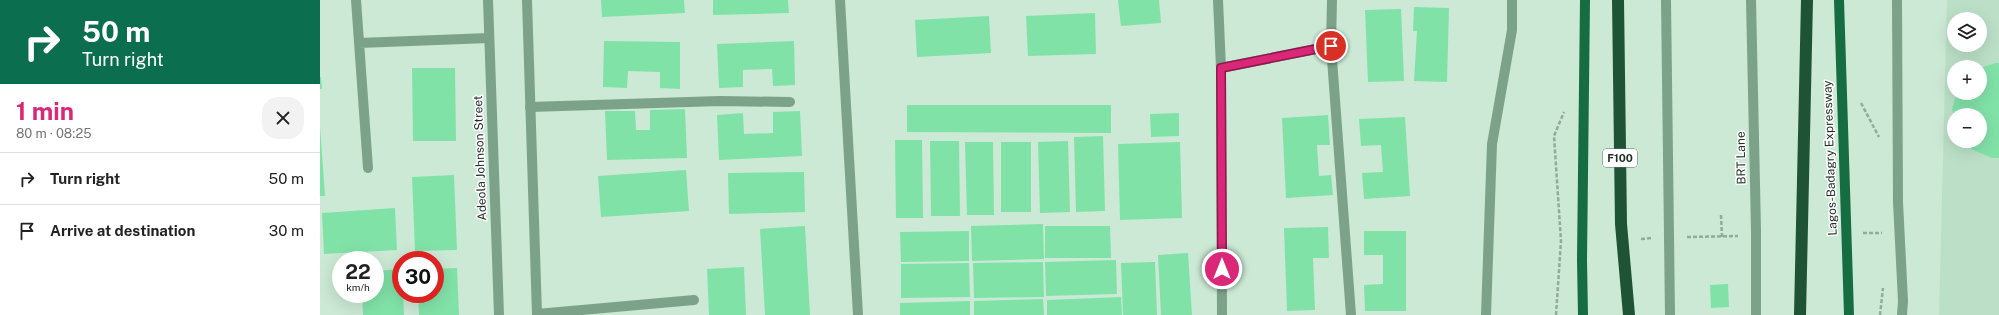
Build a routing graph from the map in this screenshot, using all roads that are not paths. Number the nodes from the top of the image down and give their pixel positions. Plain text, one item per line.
1 (356, 0) edge
2 (488, 0) edge
3 (527, 0) edge
4 (840, 0) edge
5 (1218, 0) edge
6 (1332, 0) edge
7 (1512, 0) edge
8 (1585, 0) edge
9 (1618, 0) edge
10 (1666, 0) edge
11 (1751, 0) edge
12 (1806, 0) edge
13 (1839, 0) edge
14 (1897, 0) edge
15 (489, 38) junction
16 (359, 43) junction
17 (1331, 46) junction
18 (1221, 68) junction
19 (790, 102) dead end
20 (530, 107) junction
21 (368, 168) dead end
22 (694, 300) dead end
23 (499, 315) edge
24 (537, 315) edge
25 (858, 315) edge
26 (1222, 315) edge
27 (1352, 315) edge
28 (1486, 315) edge
29 (1583, 315) edge
30 (1629, 315) edge
31 (1670, 315) edge
32 (1756, 315) edge
33 (1800, 315) edge
34 (1848, 315) edge
35 (1902, 315) edge

1 - 16 street
2 - 15 street, Adeola Johnson Street
3 - 20 street
4 - 25 street
5 - 18 street
6 - 17 street
7 - 28 street
8 - 29 main road
9 - 30 highway, F100
10 - 31 street
11 - 32 street, BRT Lane
12 - 33 highway, Lagos-Badagry Expressway
13 - 34 main road, Lagos-Badagry Expressway
14 - 35 street
15 - 16 street
15 - 23 street, Adeola Johnson Street
16 - 21 street
17 - 18 street
17 - 27 street
18 - 26 street
19 - 20 street
20 - 24 street
22 - 24 street

